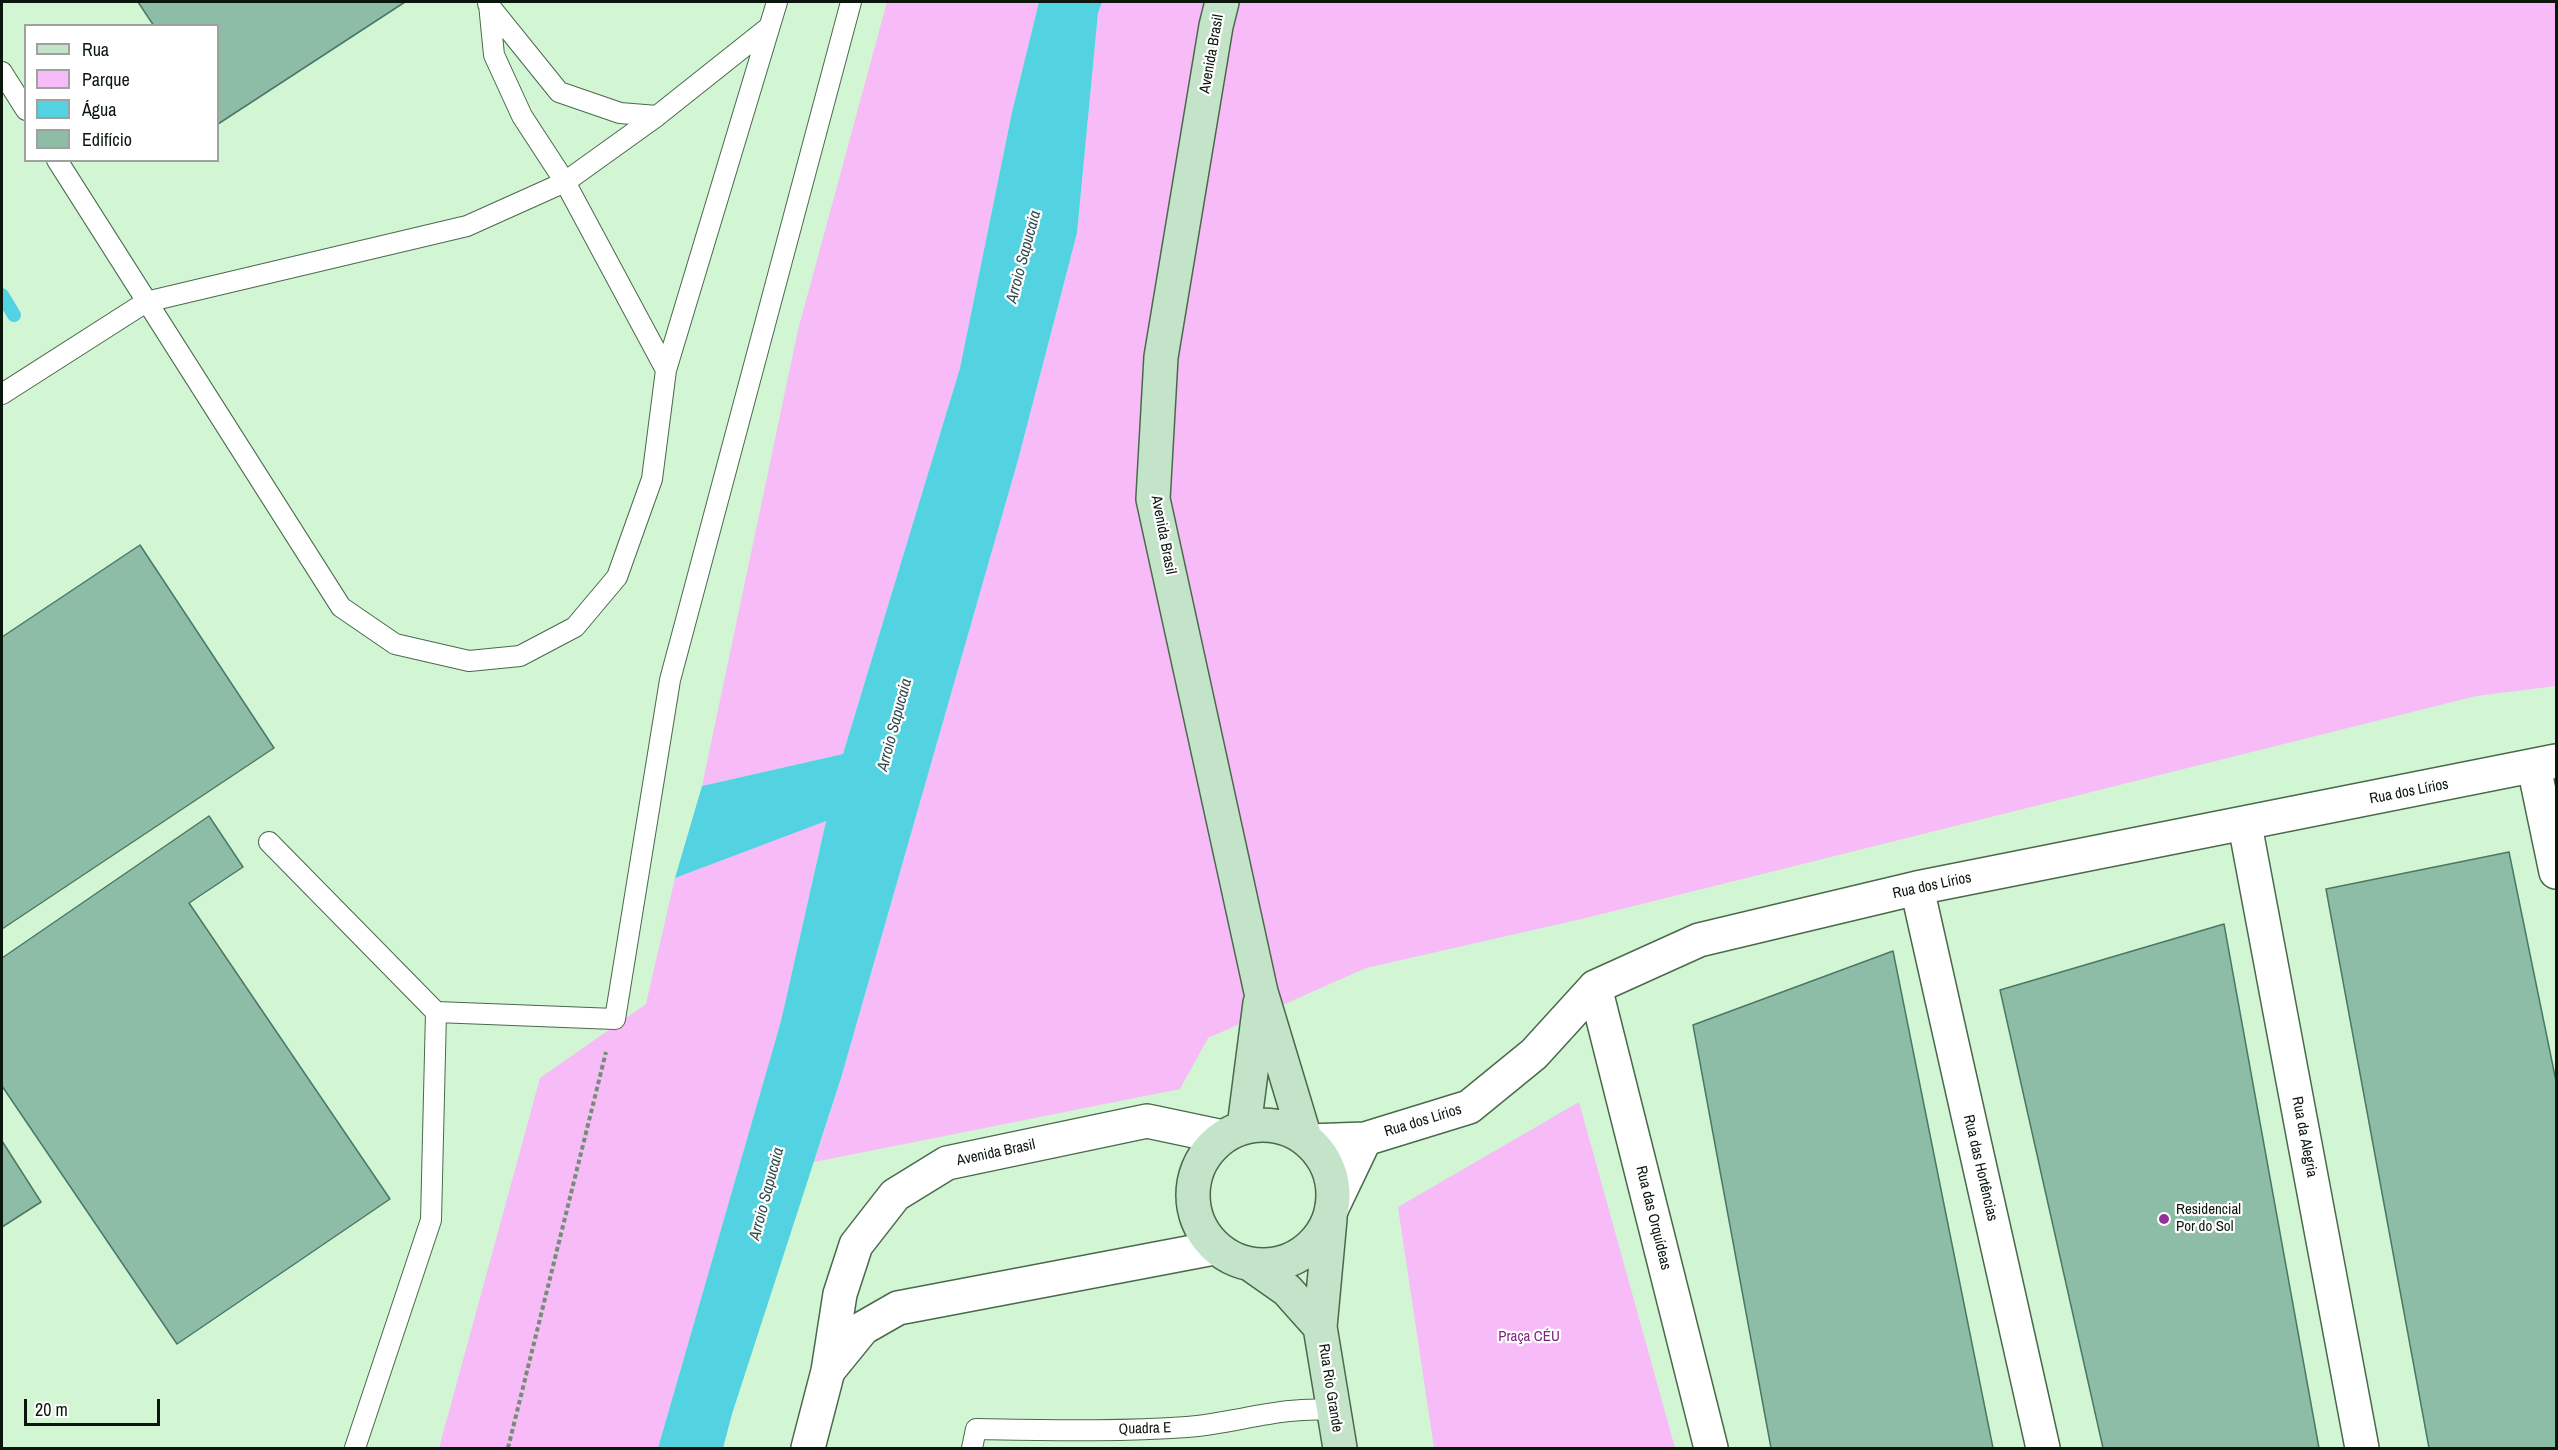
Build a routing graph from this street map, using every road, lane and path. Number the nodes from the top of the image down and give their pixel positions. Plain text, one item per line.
1 (777, 2) edge
2 (851, 2) edge
3 (1222, 2) edge
4 (488, 3) edge
5 (769, 27) junction
6 (2, 72) edge
7 (24, 107) edge
8 (657, 117) junction
9 (58, 162) edge
10 (565, 182) junction
11 (147, 302) junction
12 (666, 370) junction
13 (2, 394) edge
14 (2545, 764) edge
15 (2246, 825) junction
16 (268, 842) dead end
17 (2556, 872) edge
18 (1917, 888) junction
19 (1595, 987) junction
20 (1261, 992) junction
21 (436, 1012) junction
22 (615, 1019) junction
23 (1233, 1132) junction
24 (1307, 1139) junction
25 (1365, 1139) junction
26 (1331, 1212) junction
27 (1214, 1248) junction
28 (1251, 1264) junction
29 (1320, 1327) junction
30 (828, 1371) junction
31 (1332, 1410) junction
32 (355, 1449) edge
33 (508, 1449) edge
34 (808, 1449) edge
35 (972, 1449) edge
36 (1340, 1449) edge
37 (1711, 1449) edge
38 (2043, 1449) edge
39 (2362, 1449) edge

1 - 5 lane
2 - 22 lane
3 - 20 main road, Avenida Brasil
4 - 8 lane
4 - 10 lane
5 - 8 lane
5 - 12 lane
6 - 7 lane
8 - 10 lane
9 - 11 lane
10 - 11 lane
10 - 12 lane
11 - 12 lane
11 - 13 lane
14 - 15 street, Rua dos Lírios
14 - 17 street
15 - 18 street, Rua dos Lírios
15 - 39 street, Rua da Alegria
16 - 21 lane
18 - 19 street, Rua dos Lírios
18 - 38 street, Rua das Hortências
19 - 25 street, Rua dos Lírios
19 - 37 street, Rua das Orquídeas
20 - 23 main road, Avenida Brasil
20 - 24 main road, Avenida Brasil
21 - 22 lane
21 - 32 lane
22 - 33 path
23 - 24 main road
23 - 27 main road
23 - 30 street, Avenida Brasil
24 - 25 street, Rua dos Lírios
24 - 26 main road
25 - 26 street, Rua dos Lírios
26 - 28 main road
26 - 29 main road, Rua Rio Grande
27 - 28 main road
27 - 30 street, Avenida Brasil
28 - 29 main road, Rua Rio Grande
29 - 31 main road, Rua Rio Grande
30 - 34 street, Avenida Brasil
31 - 35 lane, Quadra E
31 - 36 main road, Rua Rio Grande

